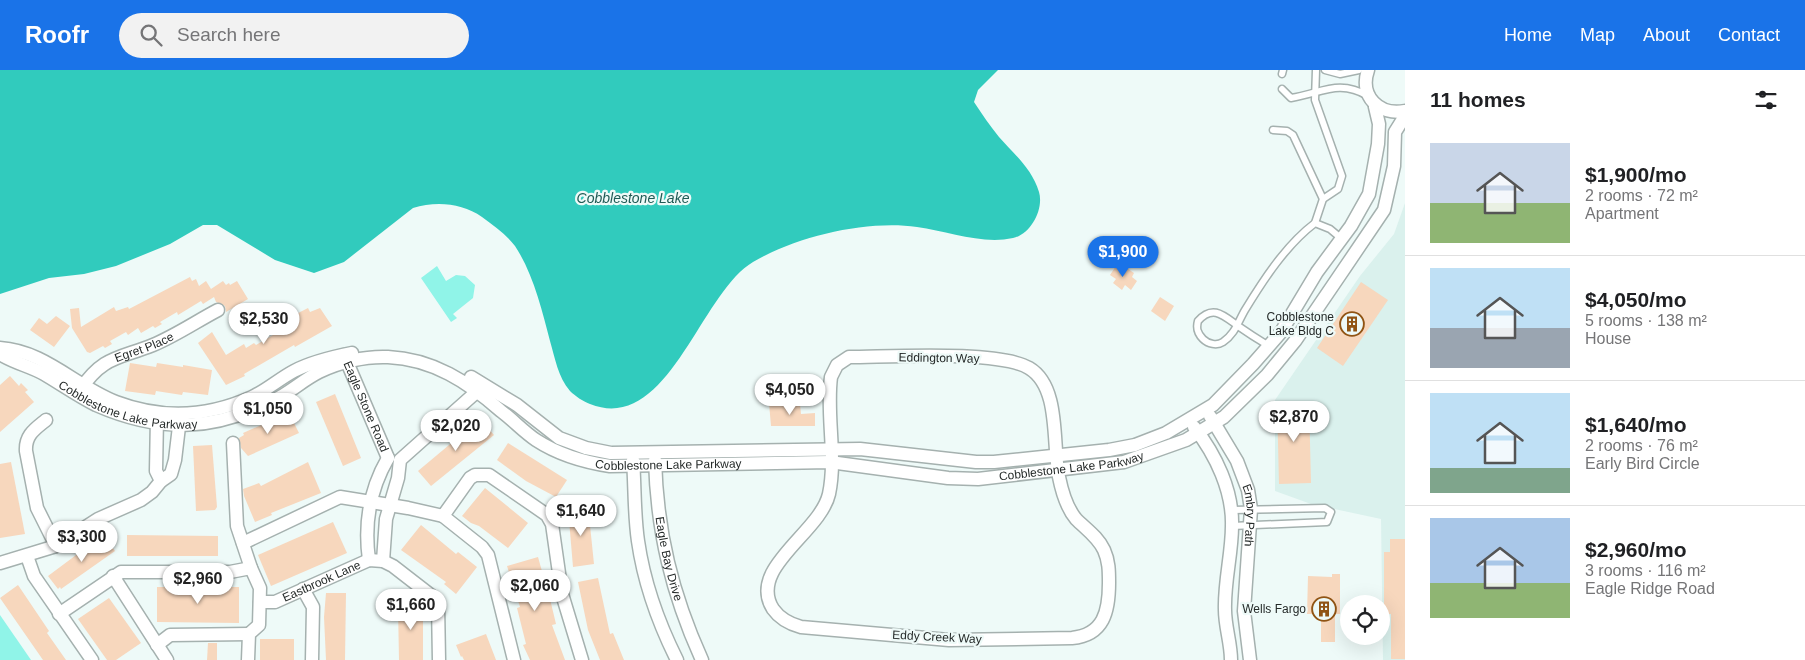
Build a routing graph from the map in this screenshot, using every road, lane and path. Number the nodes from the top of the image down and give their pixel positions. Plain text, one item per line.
1 (1316, 70) edge
2 (1325, 70) edge
3 (1359, 70) edge
4 (1368, 70) edge
5 (1282, 89) dead end
6 (1314, 94) junction
7 (1372, 102) junction
8 (1405, 111) edge
9 (1405, 116) edge
10 (1273, 130) dead end
11 (1323, 200) junction
12 (1315, 223) junction
13 (1342, 240) junction
14 (218, 310) dead end
15 (1238, 326) junction
16 (1269, 346) junction
17 (0, 348) edge
18 (0, 354) edge
19 (346, 359) junction
20 (480, 388) junction
21 (81, 389) junction
22 (255, 395) junction
23 (261, 407) junction
24 (1205, 410) junction
25 (157, 419) junction
26 (46, 420) dead end
27 (180, 420) junction
28 (1189, 421) junction
29 (1215, 423) junction
30 (1199, 433) junction
31 (559, 438) junction
32 (232, 443) dead end
33 (830, 448) junction
34 (551, 449) junction
35 (632, 453) junction
36 (654, 453) junction
37 (1056, 457) junction
38 (394, 459) junction
39 (830, 462) junction
40 (655, 466) junction
41 (634, 467) junction
42 (1058, 472) junction
43 (161, 481) junction
44 (371, 504) junction
45 (389, 506) junction
46 (1251, 509) junction
47 (1232, 510) junction
48 (443, 516) junction
49 (1232, 526) junction
50 (1251, 526) junction
51 (244, 543) junction
52 (56, 546) junction
53 (27, 556) junction
54 (369, 560) junction
55 (383, 561) junction
56 (0, 563) edge
57 (251, 568) junction
58 (113, 576) junction
59 (304, 589) junction
60 (260, 602) junction
61 (60, 614) junction
62 (249, 634) junction
63 (157, 645) junction
64 (92, 660) edge
65 (167, 660) edge
66 (248, 660) edge
67 (312, 660) edge
68 (439, 660) edge
69 (514, 660) edge
70 (582, 660) edge
71 (677, 660) edge
72 (702, 660) edge
73 (1231, 660) edge
74 (1250, 660) edge

1 - 6 lane
2 - 3 lane
4 - 7 street, Cobblestone Lake Parkway
5 - 6 lane
6 - 7 lane
6 - 11 lane
7 - 8 street
7 - 13 street, Cobblestone Lake Parkway
9 - 29 street, Cobblestone Lake Parkway
10 - 11 lane
11 - 12 lane
12 - 13 lane
12 - 15 lane
13 - 16 street, Cobblestone Lake Parkway
14 - 21 street, Egret Place
15 - 15 lane
15 - 16 lane
16 - 24 street, Cobblestone Lake Parkway
17 - 21 street, Cobblestone Lake Parkway
18 - 21 street, Cobblestone Lake Parkway
19 - 20 street, Cobblestone Lake Parkway
19 - 22 street, Cobblestone Lake Parkway
19 - 23 street, Cobblestone Lake Parkway
19 - 38 street, Eagle Stone Road
20 - 31 street, Cobblestone Lake Parkway
20 - 34 street, Cobblestone Lake Parkway
20 - 38 street, Eagle Stone Road
21 - 25 street, Cobblestone Lake Parkway
22 - 23 street
22 - 27 street, Cobblestone Lake Parkway
23 - 27 street, Cobblestone Lake Parkway
24 - 28 street, Cobblestone Lake Parkway
24 - 29 street, Embry Path
25 - 27 street, Cobblestone Lake Parkway
25 - 43 street
26 - 52 street
27 - 43 street
28 - 30 street, Embry Path
28 - 37 street, Cobblestone Lake Parkway
29 - 30 street, Cobblestone Lake Parkway
29 - 46 street, Embry Path
30 - 42 street, Cobblestone Lake Parkway
30 - 47 street, Embry Path
31 - 34 street
31 - 35 street, Cobblestone Lake Parkway
32 - 51 street
33 - 36 street, Cobblestone Lake Parkway
33 - 37 street, Cobblestone Lake Parkway
33 - 37 street, Eddington Way
33 - 39 street, Eddy Creek Way
34 - 41 street, Cobblestone Lake Parkway
35 - 36 street, Cobblestone Lake Parkway
35 - 41 street, Eagle Bay Drive
36 - 40 street, Eagle Bay Drive
37 - 42 street, Eddy Creek Way
38 - 44 street, Eagle Stone Road
38 - 45 street, Eagle Stone Road
39 - 40 street, Cobblestone Lake Parkway
39 - 42 street, Cobblestone Lake Parkway
39 - 42 street, Eddy Creek Way
40 - 41 street, Cobblestone Lake Parkway
40 - 72 street, Eagle Bay Drive
41 - 71 street, Eagle Bay Drive
43 - 52 street
44 - 45 street
44 - 51 street
44 - 54 street, Eagle Stone Road
45 - 48 street
45 - 55 street, Eagle Stone Road
46 - 47 lane
46 - 50 street, Embry Path
46 - 50 lane
47 - 49 street, Embry Path
48 - 69 street
48 - 70 street
49 - 50 lane
49 - 73 street, Embry Path
50 - 74 street, Embry Path
51 - 57 street
52 - 53 street
53 - 56 street
53 - 61 street
54 - 55 street, Eastbrook Lane
54 - 59 street, Eastbrook Lane
55 - 68 street
57 - 58 street
57 - 60 street
58 - 61 street
58 - 63 street
59 - 60 street, Eastbrook Lane
59 - 67 street
60 - 62 street
61 - 64 street
62 - 63 street
62 - 66 street
63 - 65 street

